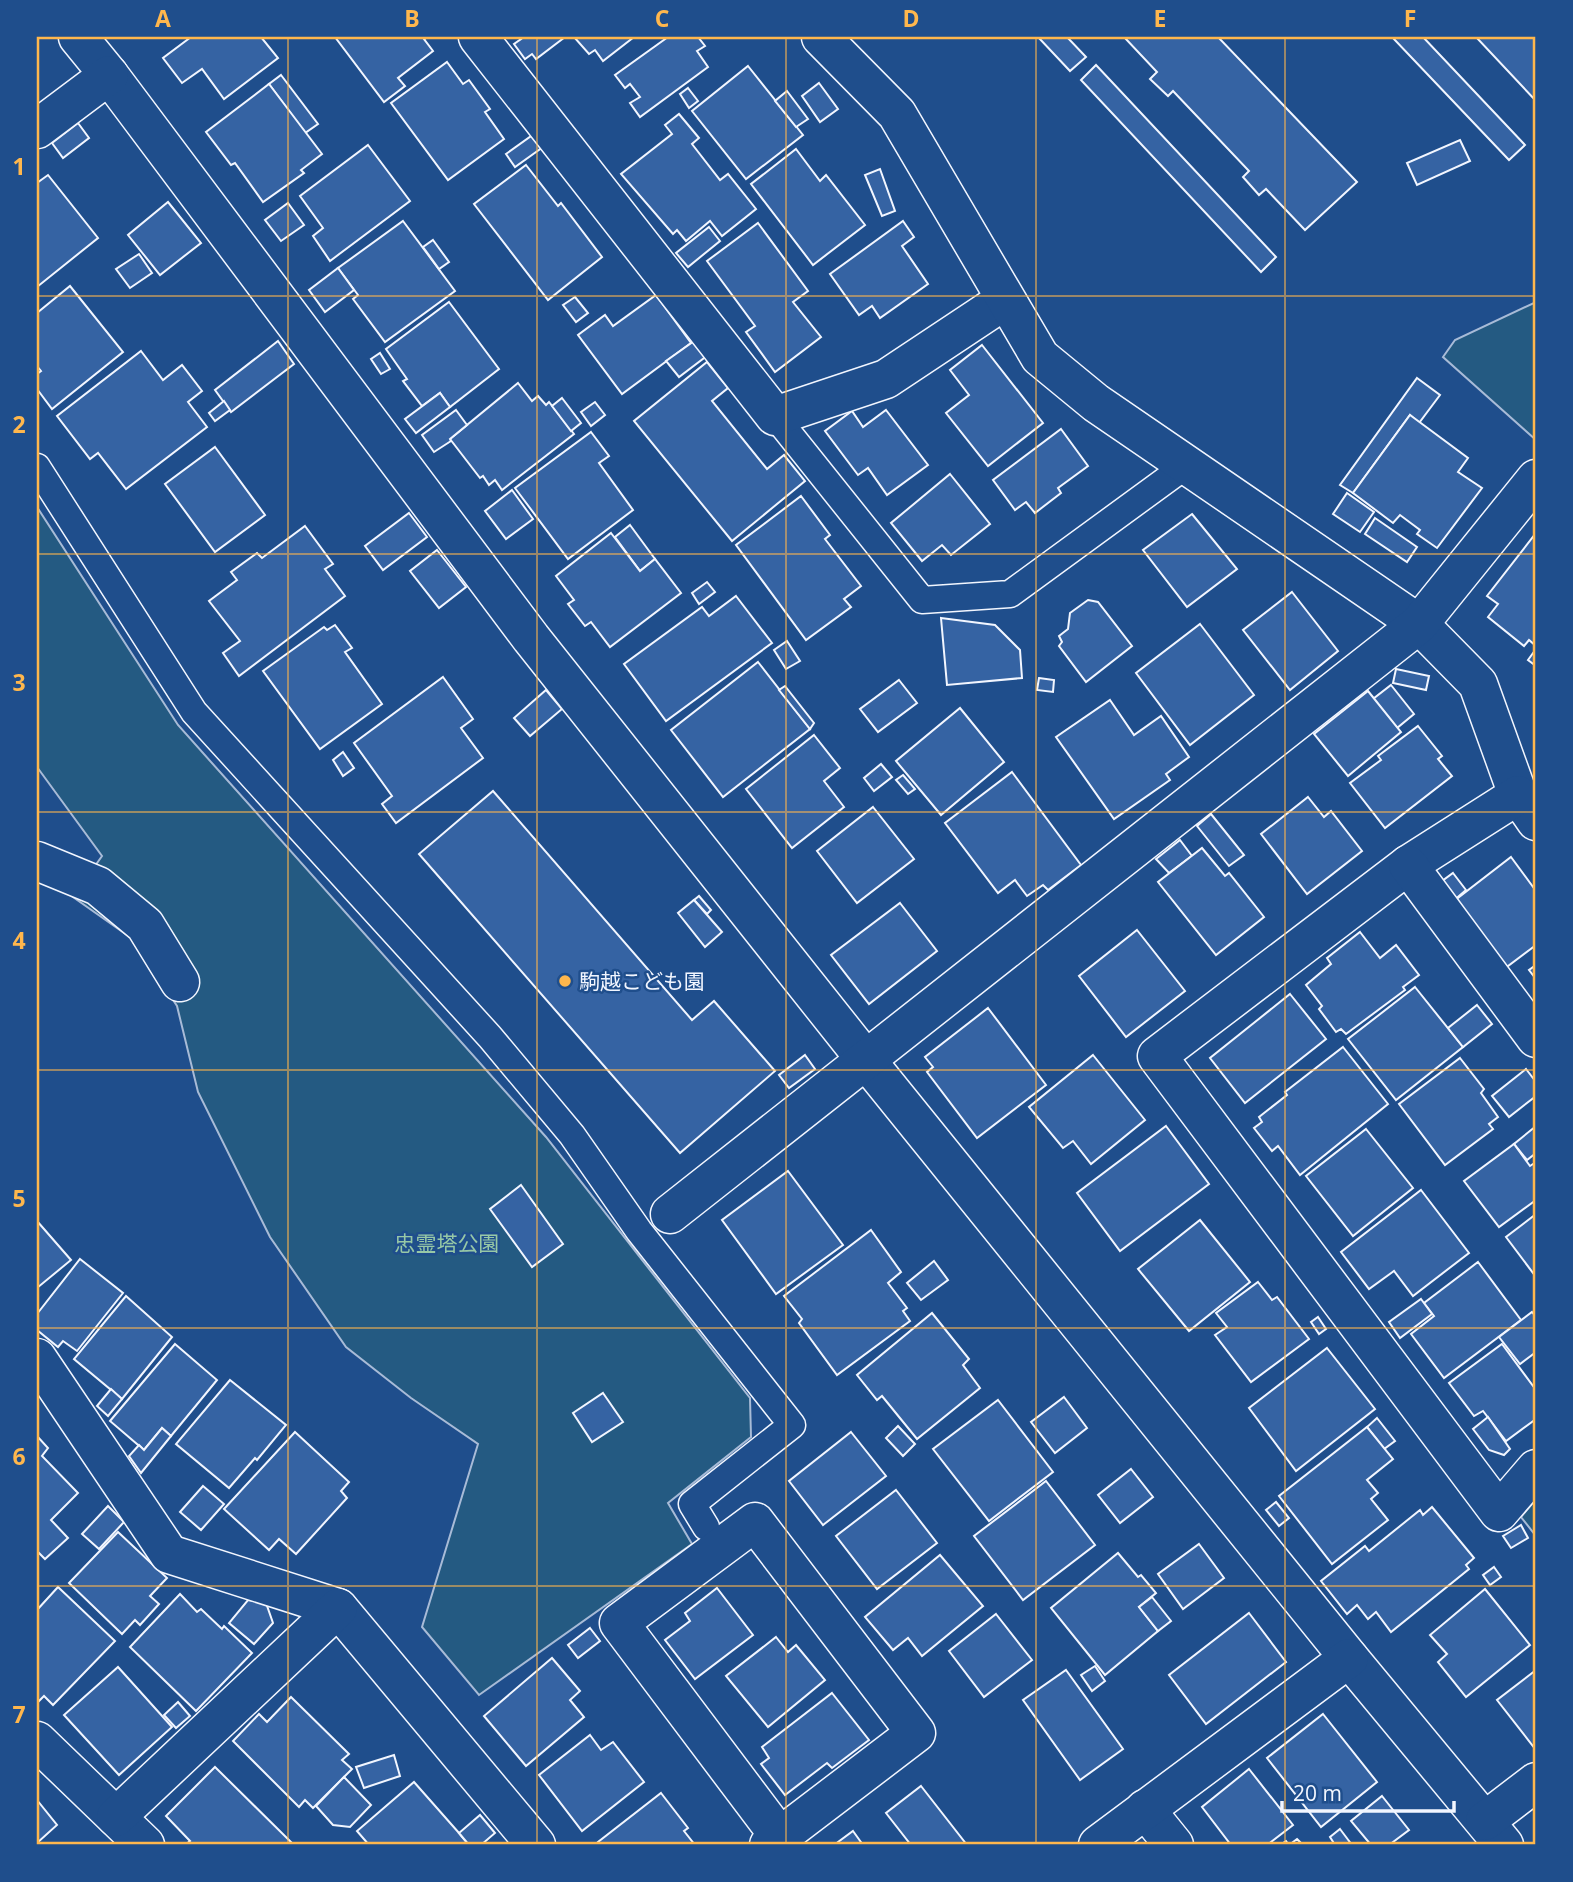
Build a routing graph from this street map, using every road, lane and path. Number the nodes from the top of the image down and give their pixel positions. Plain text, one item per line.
1 (78, 37) edge
2 (478, 37) edge
3 (821, 37) edge
4 (109, 75) junction
5 (37, 129) edge
6 (1005, 300) junction
7 (775, 416) junction
8 (1188, 464) junction
9 (37, 467) edge
10 (1536, 479) edge
11 (1419, 624) junction
12 (1527, 808) edge
13 (37, 861) edge
14 (1408, 865) junction
15 (180, 982) dead end
16 (1536, 1038) edge
17 (866, 1060) junction
18 (670, 1214) dead end
19 (37, 1358) edge
20 (1536, 1469) edge
21 (714, 1537) junction
22 (338, 1608) junction
23 (1349, 1658) junction
24 (37, 1741) edge
25 (1536, 1782) edge
26 (1145, 1809) junction
27 (116, 1817) junction
28 (1494, 1833) edge
29 (775, 1841) edge
30 (145, 1845) edge
31 (536, 1845) edge
32 (1098, 1845) edge
33 (1174, 1845) edge

1 - 4 street
2 - 7 street
3 - 6 street
4 - 5 street
4 - 17 street
6 - 7 street
6 - 8 street
7 - 8 lane
8 - 11 street
9 - 21 lane
10 - 11 street
11 - 12 street
11 - 17 street
12 - 14 street
13 - 15 street
14 - 16 street
14 - 20 street
17 - 18 street
17 - 23 street
19 - 22 street
21 - 29 street
21 - 29 street
22 - 27 street
22 - 31 street
23 - 26 street
23 - 28 street
24 - 27 street
25 - 28 street
26 - 32 street
26 - 33 street
27 - 30 street

